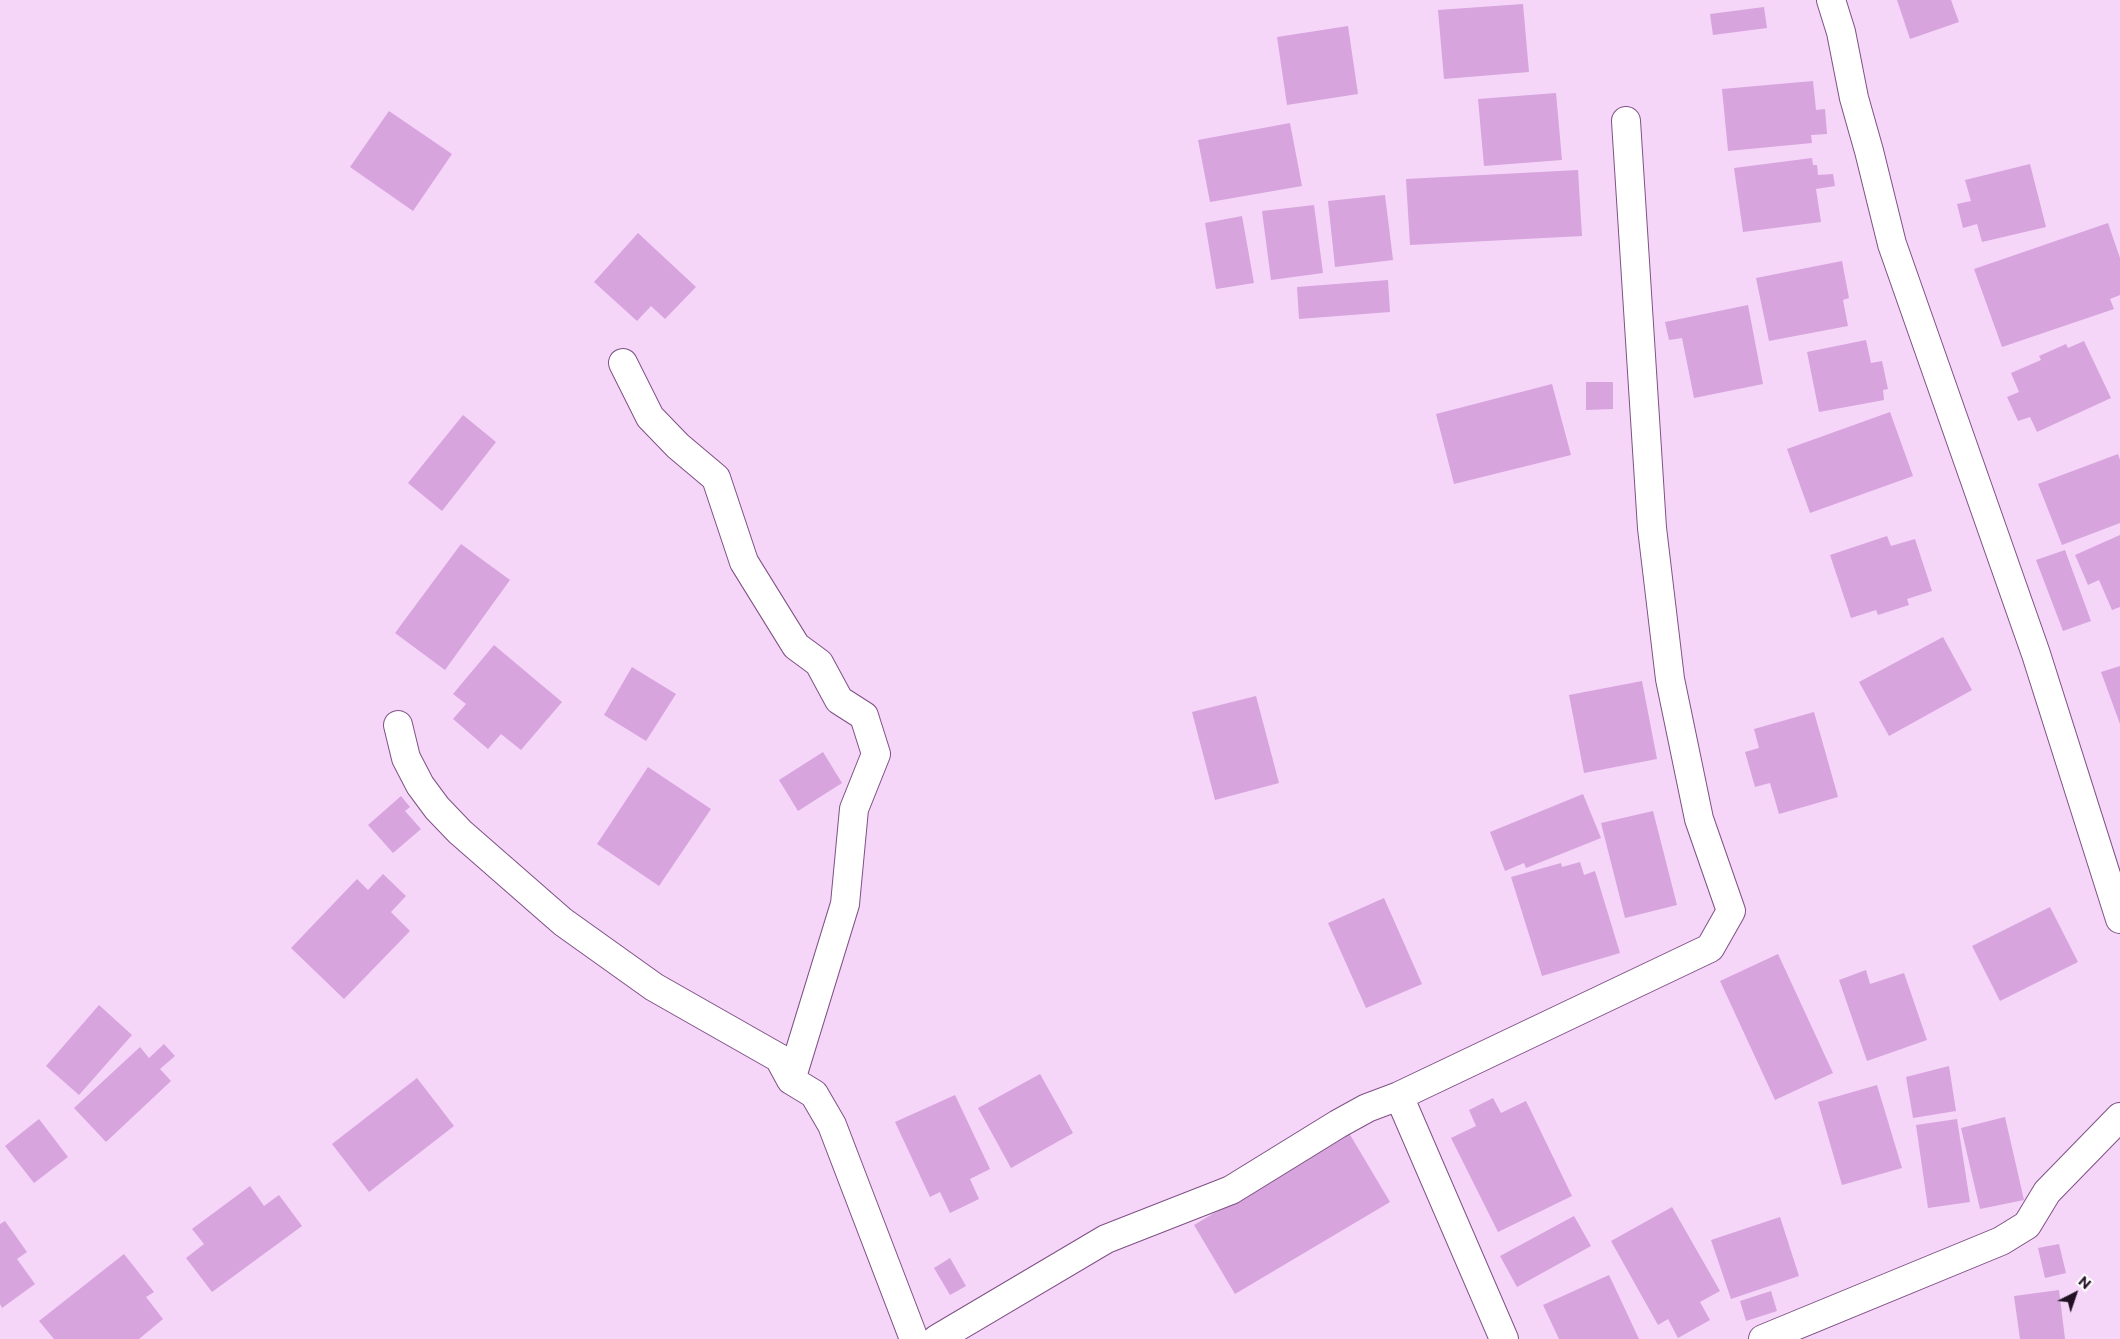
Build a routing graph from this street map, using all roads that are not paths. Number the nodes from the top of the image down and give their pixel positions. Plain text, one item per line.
1 (1831, 0) edge
2 (1626, 121) dead end
3 (623, 363) dead end
4 (398, 725) dead end
5 (2120, 919) edge
6 (791, 1080) junction
7 (1399, 1096) junction
8 (2120, 1117) edge
9 (914, 1339) edge
10 (937, 1339) edge
11 (1504, 1339) edge
12 (1763, 1339) edge

1 - 5 street
2 - 7 street
3 - 6 street
4 - 6 street
6 - 9 street
7 - 10 street
7 - 11 street
8 - 12 street

